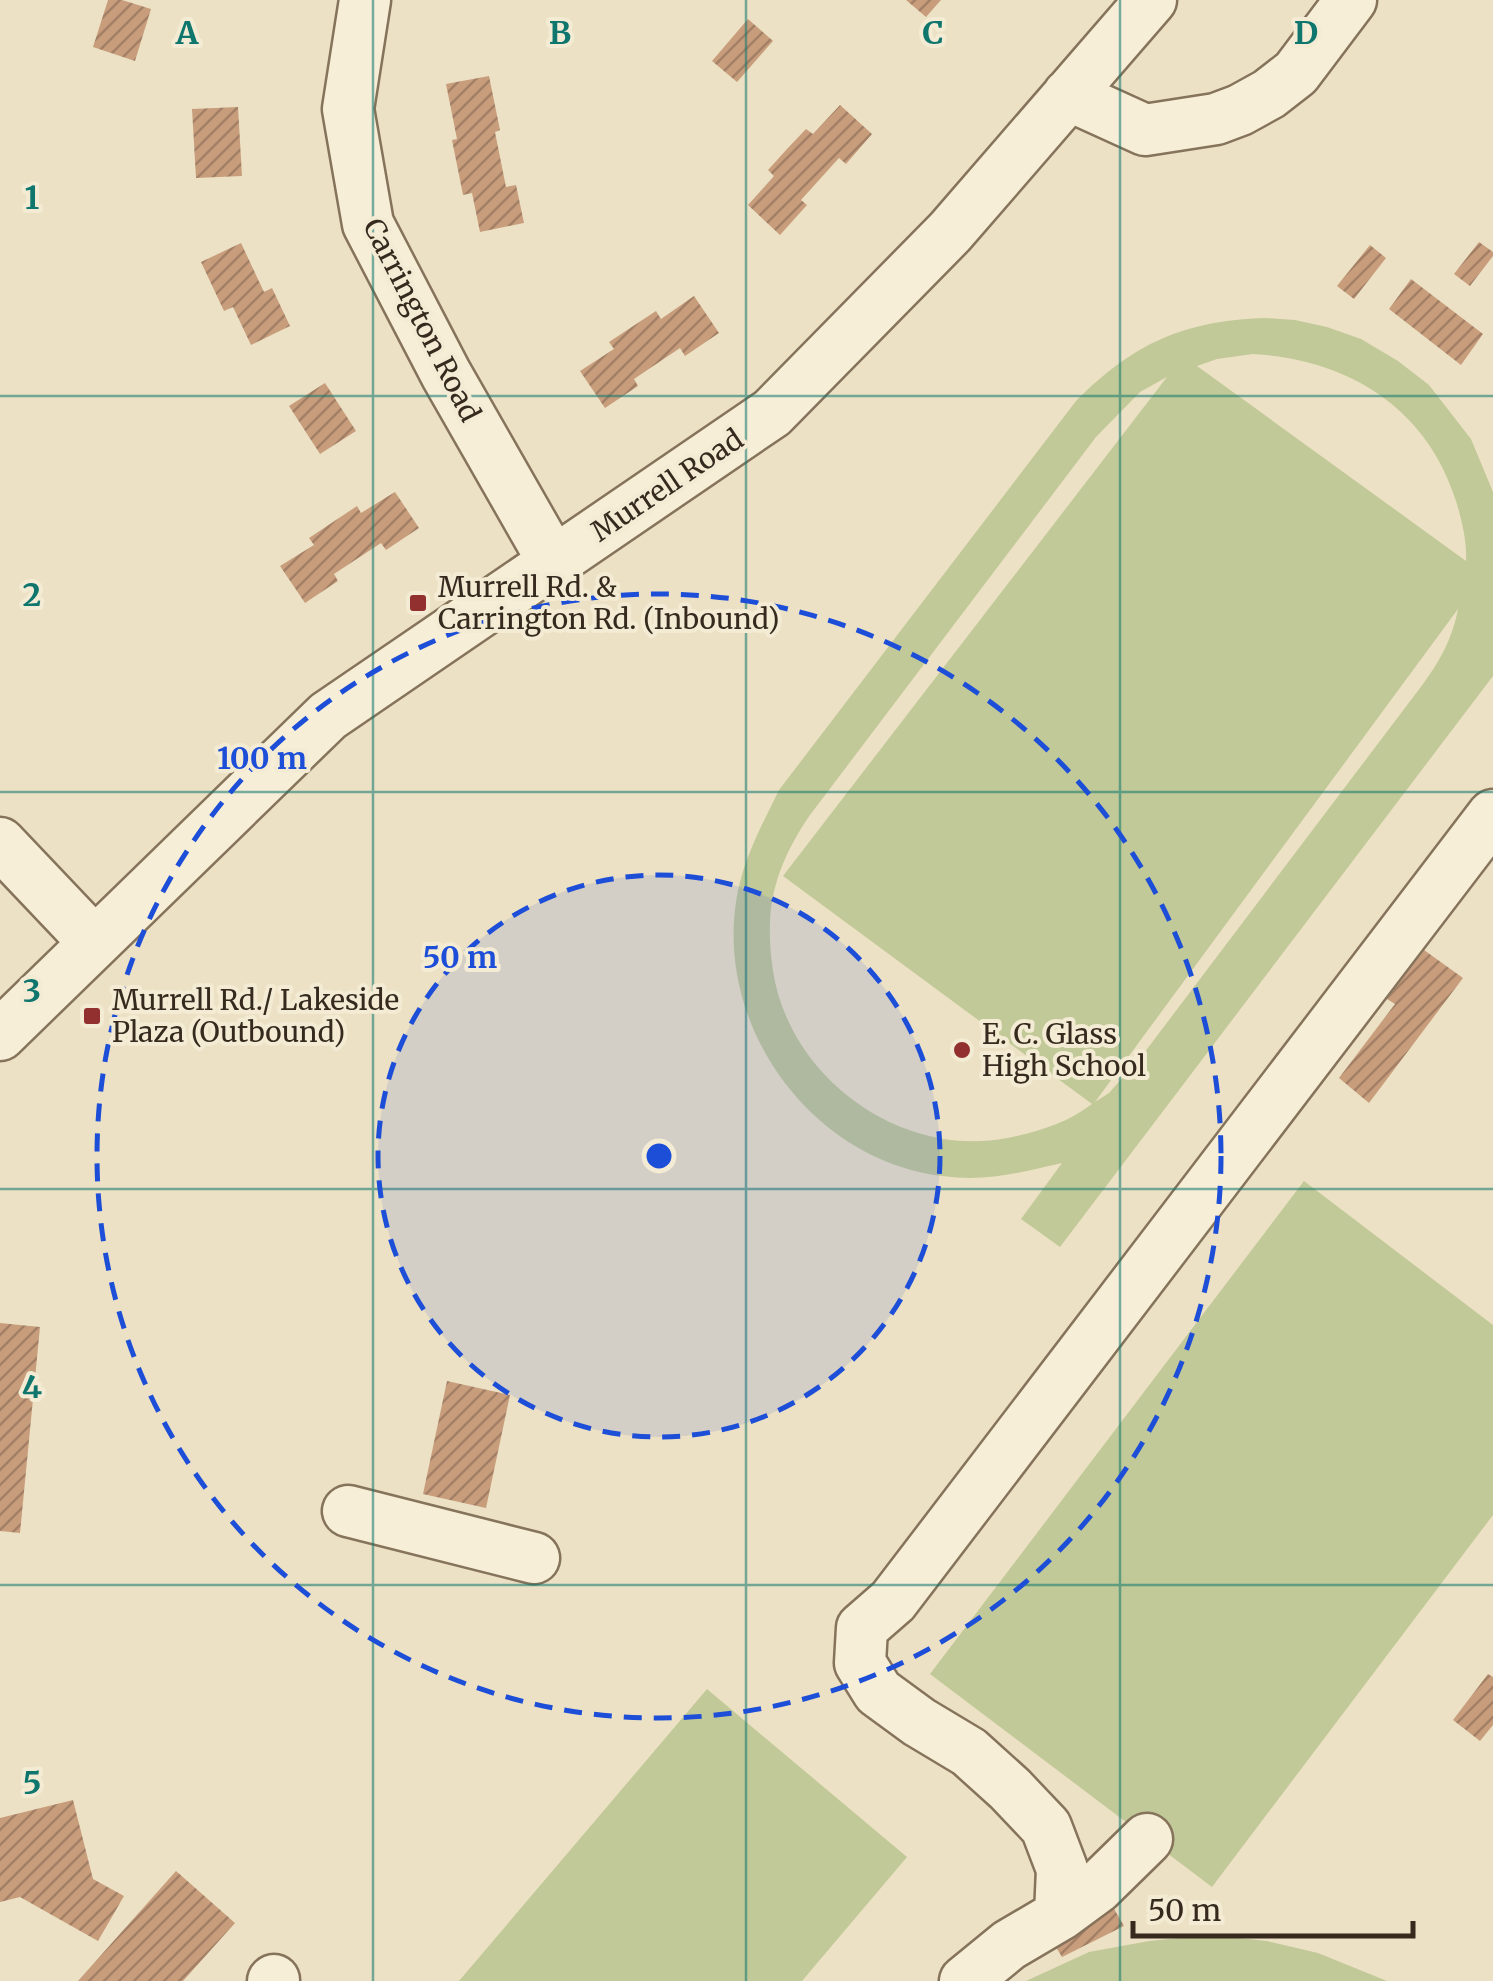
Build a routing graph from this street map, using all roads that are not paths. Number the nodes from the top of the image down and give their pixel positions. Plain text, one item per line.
1 (365, 0) edge
2 (1151, 0) edge
3 (1351, 0) edge
4 (1068, 96) junction
5 (554, 562) junction
6 (1493, 815) edge
7 (0, 843) edge
8 (94, 942) junction
9 (0, 1035) edge
10 (348, 1511) dead end
11 (514, 1538) dead end
12 (1147, 1839) dead end
13 (1060, 1915) junction
14 (965, 1981) edge

1 - 5 street, Carrington Road
2 - 4 street, Murrell Road
3 - 4 street
4 - 5 street, Murrell Road
5 - 8 street, Murrell Road
6 - 13 street
7 - 8 street
8 - 9 street, Murrell Road
10 - 11 street
12 - 13 street
13 - 14 street

